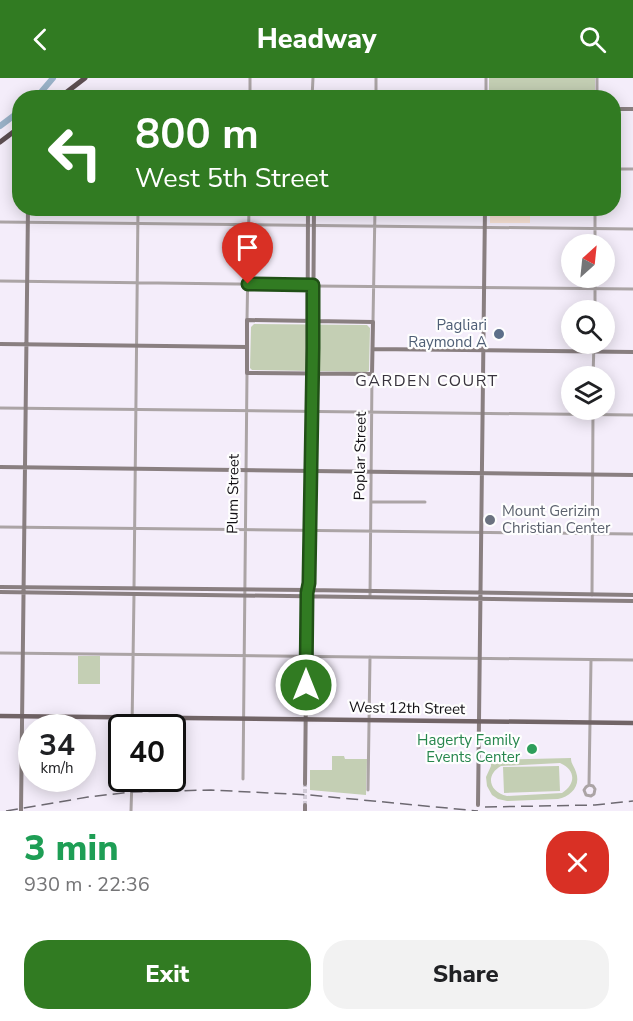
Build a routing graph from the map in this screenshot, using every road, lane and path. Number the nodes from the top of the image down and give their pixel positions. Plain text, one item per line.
1 (85, 78) edge
2 (69, 90) edge
3 (28, 216) edge
4 (138, 216) edge
5 (248, 216) edge
6 (308, 216) edge
7 (314, 216) edge
8 (375, 216) edge
9 (485, 216) edge
10 (595, 216) edge
11 (0, 222) edge
12 (28, 222) junction
13 (138, 223) junction
14 (248, 224) junction
15 (308, 225) junction
16 (313, 226) junction
17 (375, 226) junction
18 (485, 227) junction
19 (595, 228) junction
20 (633, 229) edge
21 (595, 234) edge
22 (0, 281) edge
23 (26, 282) junction
24 (137, 283) junction
25 (248, 284) junction
26 (310, 285) junction
27 (374, 286) junction
28 (484, 287) junction
29 (561, 288) edge
30 (595, 288) joint
31 (633, 289) edge
32 (595, 300) edge
33 (247, 320) junction
34 (310, 321) junction
35 (373, 322) junction
36 (0, 344) edge
37 (26, 344) junction
38 (137, 345) junction
39 (247, 347) junction
40 (373, 349) junction
41 (483, 350) junction
42 (561, 351) edge
43 (615, 352) edge
44 (633, 352) edge
45 (247, 373) junction
46 (310, 374) junction
47 (372, 374) junction
48 (26, 407) junction
49 (0, 408) edge
50 (136, 409) junction
51 (246, 410) junction
52 (310, 411) junction
53 (372, 411) junction
54 (561, 412) edge
55 (483, 413) junction
56 (615, 414) edge
57 (633, 415) edge
58 (593, 420) edge
59 (0, 467) edge
60 (25, 467) junction
61 (135, 469) junction
62 (246, 470) junction
63 (309, 471) junction
64 (372, 472) junction
65 (482, 472) junction
66 (593, 474) junction
67 (633, 475) edge
68 (371, 502) junction
69 (425, 502) dead end
70 (0, 527) edge
71 (24, 527) junction
72 (135, 529) junction
73 (245, 530) junction
74 (308, 531) junction
75 (371, 531) junction
76 (481, 532) junction
77 (592, 534) junction
78 (633, 534) edge
79 (0, 587) edge
80 (23, 590) junction
81 (307, 590) junction
82 (134, 591) junction
83 (0, 592) edge
84 (244, 592) junction
85 (370, 594) junction
86 (481, 595) junction
87 (633, 595) edge
88 (307, 596) junction
89 (592, 597) junction
90 (633, 601) edge
91 (0, 653) edge
92 (23, 653) junction
93 (133, 654) junction
94 (243, 656) junction
95 (306, 656) junction
96 (370, 657) junction
97 (480, 658) junction
98 (591, 660) junction
99 (633, 660) edge
100 (22, 714) edge
101 (132, 714) edge
102 (0, 716) edge
103 (18, 716) edge
104 (186, 717) edge
105 (243, 718) junction
106 (306, 719) junction
107 (369, 720) junction
108 (479, 721) junction
109 (590, 722) junction
110 (633, 723) edge
111 (243, 779) dead end
112 (305, 784) tunnel mouth
113 (589, 785) dead end
114 (368, 790) dead end
115 (21, 792) edge
116 (132, 792) edge
117 (305, 805) tunnel mouth
118 (478, 806) dead end
119 (21, 811) edge
120 (131, 811) edge
121 (305, 811) edge

1 - 2 highway
3 - 12 street
4 - 13 street
5 - 14 street, Plum Street
6 - 15 street
7 - 16 street
8 - 17 street, Poplar Street
9 - 18 street
10 - 19 street
11 - 12 street
12 - 13 street
12 - 23 street
13 - 14 street
13 - 24 street
14 - 15 street
14 - 25 street, Plum Street
15 - 16 street
15 - 26 street
16 - 17 street
16 - 26 street
17 - 18 street
17 - 27 street, Poplar Street
18 - 19 street
18 - 28 street
19 - 20 street
19 - 21 street
22 - 23 street
23 - 24 street
23 - 37 street
24 - 25 street
24 - 38 street
25 - 26 street
25 - 33 street, Plum Street
26 - 27 street
26 - 34 street
27 - 28 street
27 - 35 street, Poplar Street
28 - 29 street
28 - 41 street
30 - 31 street
30 - 32 street
33 - 34 street
33 - 39 street, Plum Street
34 - 35 street
34 - 46 street
35 - 40 street, Poplar Street
36 - 37 street
37 - 38 street
37 - 48 street
38 - 39 street
38 - 50 street
39 - 45 street, Plum Street
40 - 41 street
40 - 47 street, Poplar Street
41 - 42 street
41 - 55 street
43 - 44 street
45 - 46 street
45 - 51 street, Plum Street
46 - 47 street
46 - 52 street
47 - 53 street, Poplar Street
48 - 49 street
48 - 50 street
48 - 60 street
50 - 51 street
50 - 61 street
51 - 52 street
51 - 62 street, Plum Street
52 - 53 street
52 - 63 street
53 - 55 street
53 - 64 street, Poplar Street
54 - 55 street
55 - 65 street
56 - 57 street
58 - 66 street
59 - 60 street
60 - 61 street
60 - 71 street
61 - 62 street
61 - 72 street
62 - 63 street
62 - 73 street, Plum Street
63 - 64 street
63 - 74 street
64 - 65 street
64 - 68 street, Poplar Street
65 - 66 street
65 - 76 street
66 - 67 street
66 - 77 street
68 - 69 street
68 - 75 street, Poplar Street
70 - 71 street
71 - 72 street
71 - 80 street
72 - 73 street
72 - 82 street
73 - 74 street
73 - 84 street, Plum Street
74 - 75 street
74 - 81 street
75 - 76 street
75 - 85 street, Poplar Street
76 - 77 street
76 - 86 street
77 - 78 street
77 - 89 street
79 - 80 street
80 - 82 street
80 - 83 street
80 - 92 street
81 - 84 street
81 - 85 street
81 - 88 street
82 - 84 street
82 - 93 street
84 - 88 street
84 - 94 street, Plum Street
85 - 86 street
85 - 88 street
86 - 89 street
86 - 97 street
87 - 89 street
88 - 95 street
89 - 90 street
91 - 92 street
92 - 93 street
92 - 100 street
93 - 94 street
93 - 101 street
94 - 95 street
94 - 105 street, Plum Street
95 - 96 street
95 - 106 street
96 - 97 street
96 - 107 street
97 - 98 street
97 - 108 street
98 - 99 street
98 - 109 street
102 - 103 main road, West 12th Street
104 - 105 main road, West 12th Street
105 - 106 main road, West 12th Street
105 - 111 street, Plum Street
106 - 107 main road, West 12th Street
106 - 112 street
107 - 108 main road, West 12th Street
107 - 114 street
108 - 109 main road, West 12th Street
108 - 118 street
109 - 110 main road, West 12th Street
109 - 113 street
115 - 119 street
116 - 120 street
117 - 121 street

